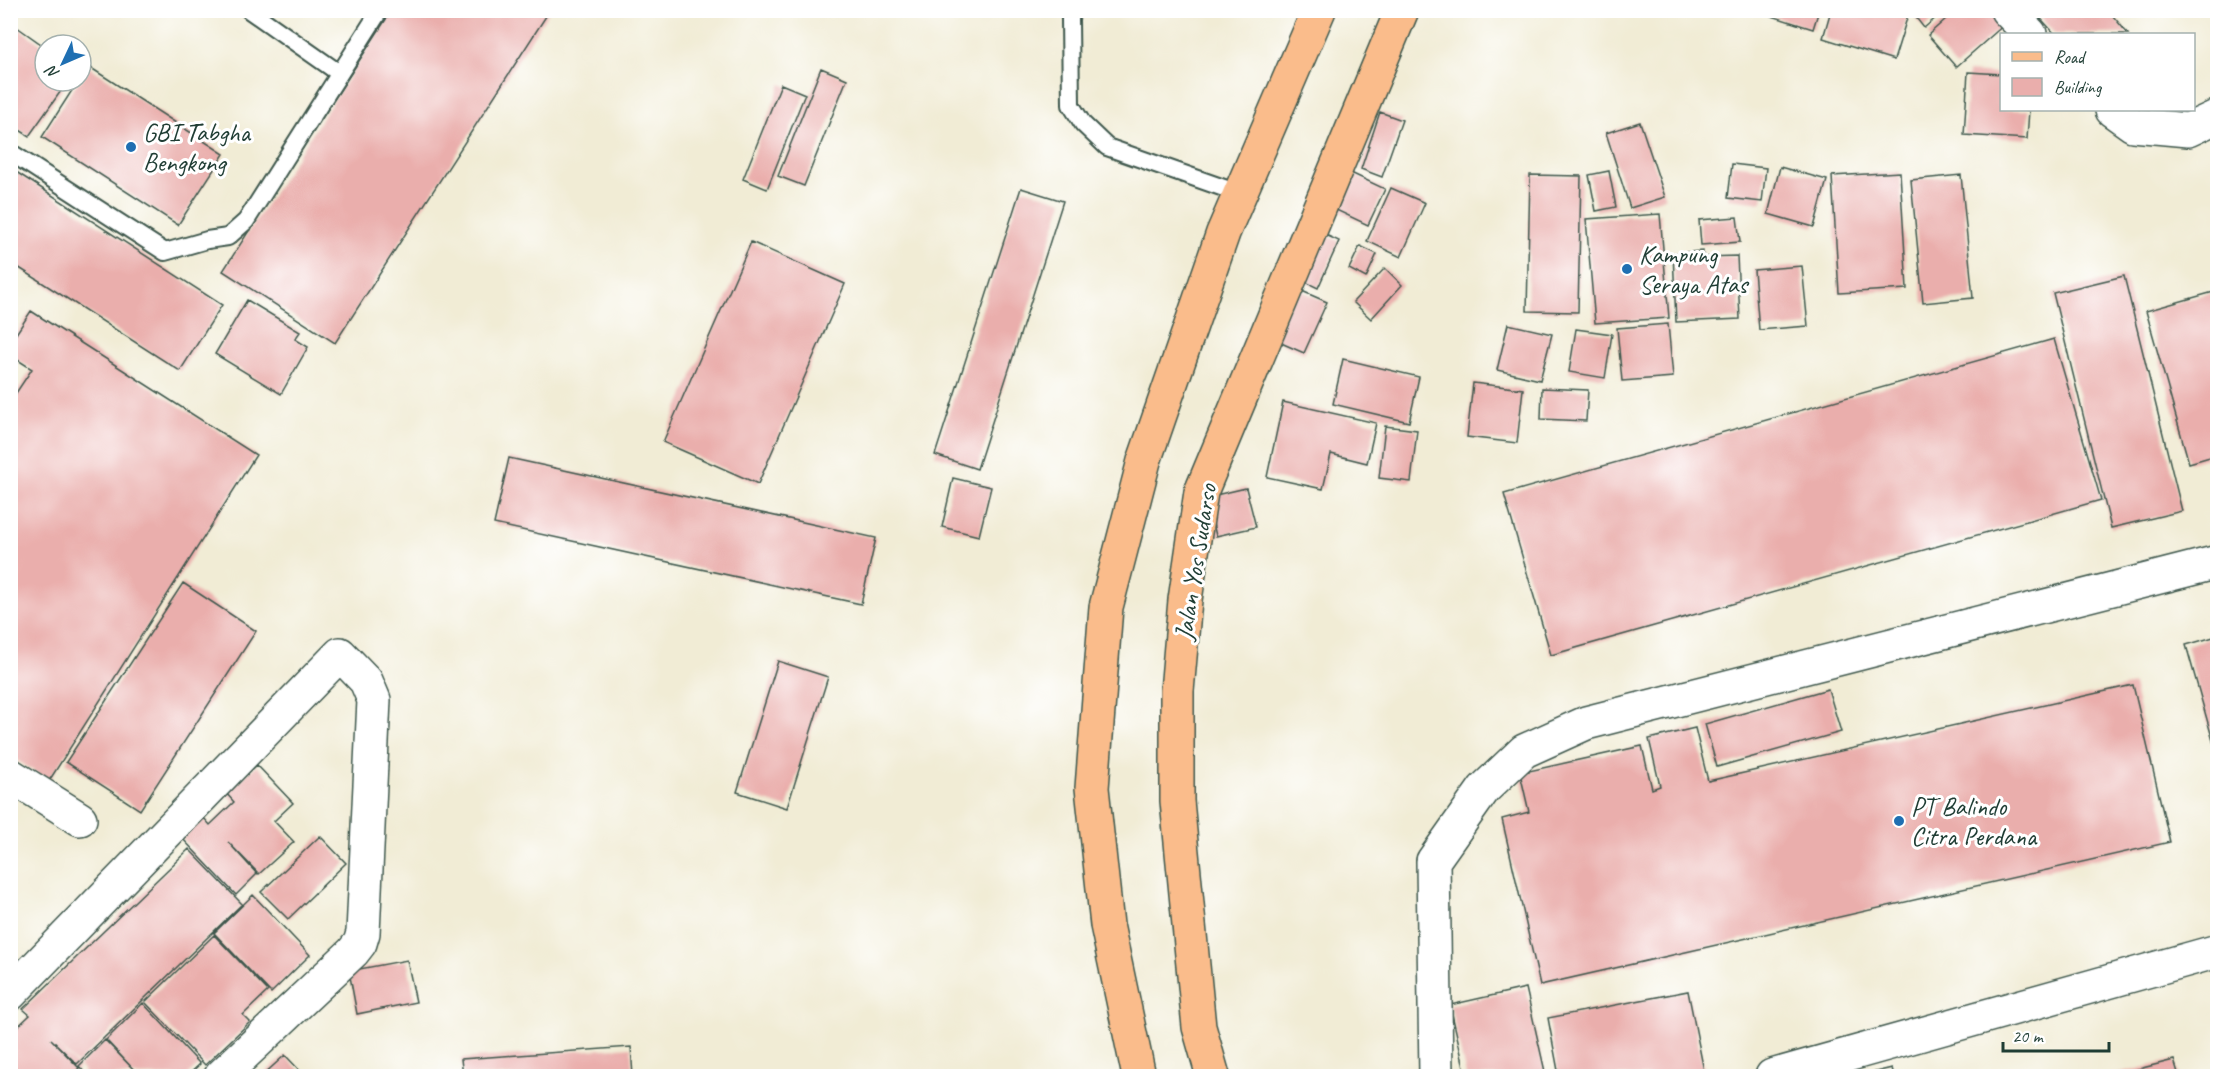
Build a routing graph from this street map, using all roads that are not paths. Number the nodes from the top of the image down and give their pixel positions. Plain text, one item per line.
1 (249, 10) edge
2 (380, 10) edge
3 (1072, 10) edge
4 (1319, 10) edge
5 (1402, 10) edge
6 (2007, 10) edge
7 (2029, 33) edge
8 (339, 73) junction
9 (2113, 111) edge
10 (2217, 116) edge
11 (10, 152) edge
12 (1241, 194) junction
13 (2217, 562) edge
14 (10, 775) edge
15 (80, 819) dead end
16 (2217, 951) edge
17 (10, 994) edge
18 (221, 1077) edge
19 (1139, 1077) edge
20 (1213, 1077) edge
21 (1436, 1077) edge
22 (1772, 1077) edge

1 - 8 lane
2 - 8 lane
3 - 12 lane
4 - 12 main road
5 - 20 main road, Jalan Yos Sudarso
6 - 7 street
8 - 11 lane
9 - 10 street
12 - 19 main road
13 - 21 street
14 - 15 street
16 - 22 street
17 - 18 street

